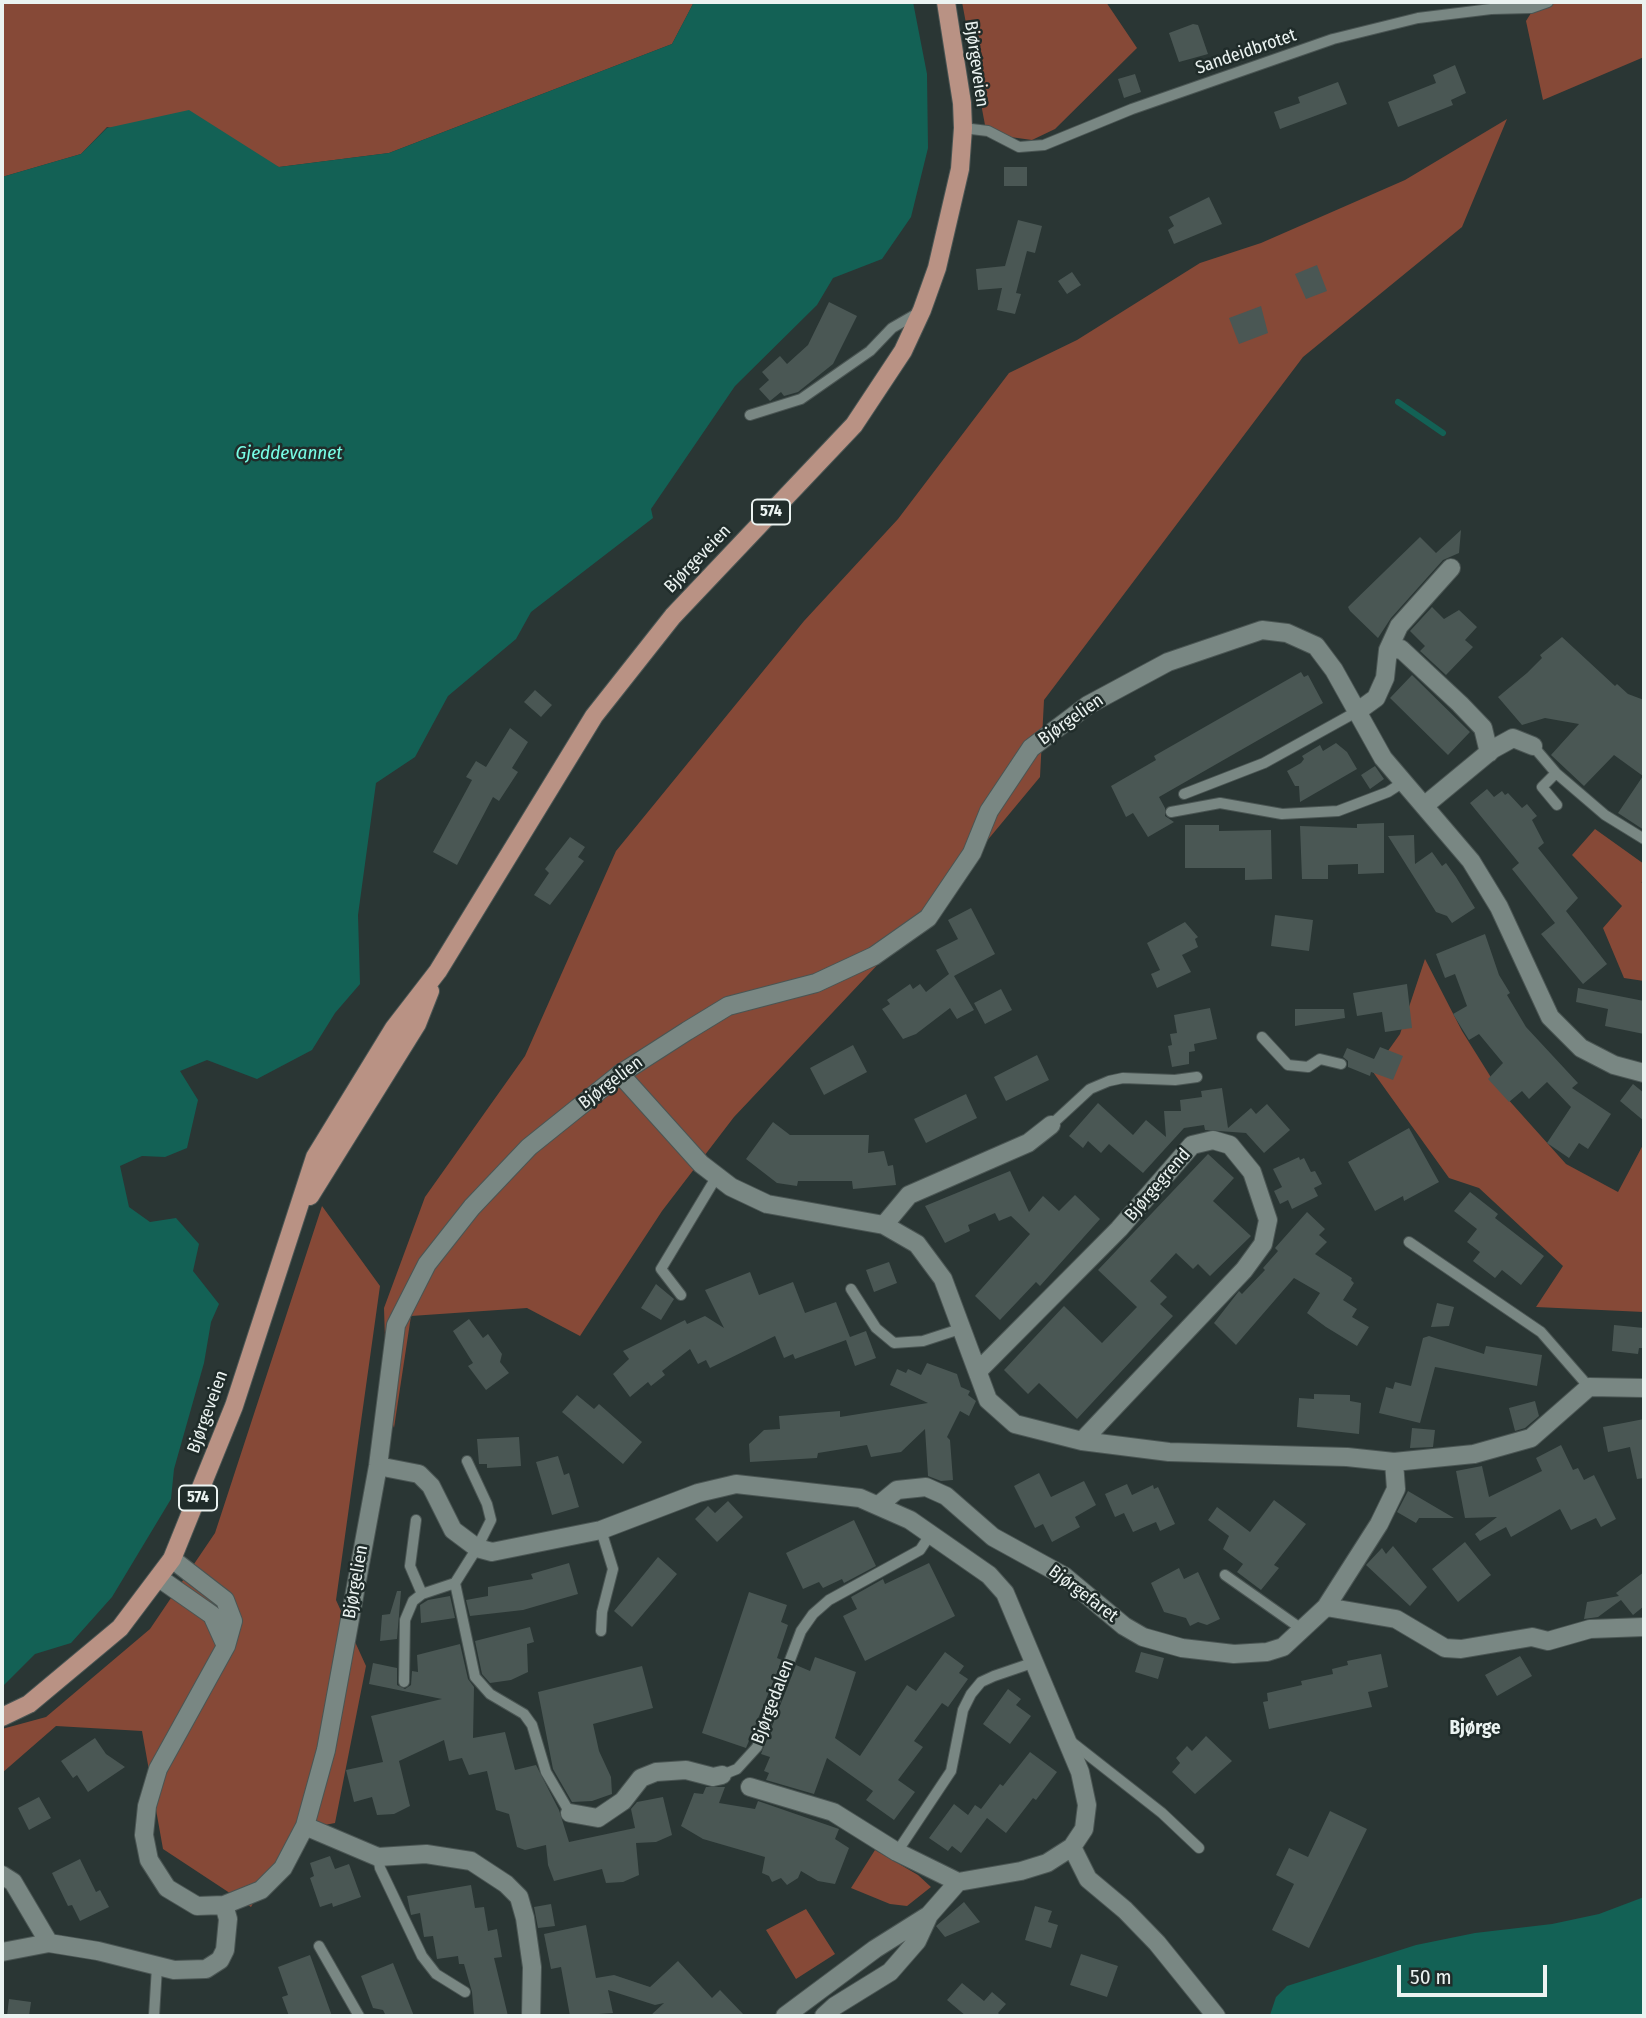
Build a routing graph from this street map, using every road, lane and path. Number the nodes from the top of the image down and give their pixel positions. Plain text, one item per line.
1 (946, 2) edge
2 (1548, 2) edge
3 (963, 128) junction
4 (922, 310) junction
5 (750, 415) dead end
6 (1451, 568) dead end
7 (1388, 650) junction
8 (1358, 711) junction
9 (1533, 746) joint
10 (1489, 752) junction
11 (1556, 773) junction
12 (1402, 783) junction
13 (1184, 794) dead end
14 (1557, 805) dead end
15 (1424, 806) junction
16 (1171, 812) dead end
17 (1644, 839) edge
18 (1262, 1037) dead end
19 (1340, 1064) dead end
20 (1644, 1073) edge
21 (620, 1074) junction
22 (1197, 1077) dead end
23 (1051, 1125) joint
24 (717, 1177) junction
25 (884, 1225) junction
26 (1409, 1242) dead end
27 (851, 1289) dead end
28 (681, 1295) dead end
29 (960, 1329) junction
30 (978, 1371) junction
31 (1589, 1387) junction
32 (1644, 1388) edge
33 (1082, 1441) junction
34 (467, 1461) dead end
35 (1394, 1462) junction
36 (377, 1466) junction
37 (880, 1504) junction
38 (416, 1520) dead end
39 (601, 1530) junction
40 (930, 1535) junction
41 (477, 1548) junction
42 (172, 1559) junction
43 (1226, 1575) dead end
44 (159, 1578) junction
45 (455, 1583) junction
46 (422, 1594) junction
47 (1326, 1606) junction
48 (1644, 1627) edge
49 (601, 1631) dead end
50 (1303, 1631) junction
51 (226, 1646) junction
52 (1035, 1662) junction
53 (404, 1682) dead end
54 (2, 1717) edge
55 (1066, 1738) junction
56 (722, 1775) joint
57 (750, 1787) dead end
58 (570, 1813) joint
59 (305, 1826) junction
60 (1072, 1847) junction
61 (1199, 1848) dead end
62 (897, 1852) junction
63 (378, 1857) junction
64 (2, 1875) edge
65 (958, 1882) junction
66 (224, 1905) junction
67 (929, 1915) junction
68 (49, 1943) junction
69 (319, 1946) dead end
70 (2, 1952) edge
71 (157, 1967) junction
72 (465, 1992) dead end
73 (154, 2016) edge
74 (359, 2016) edge
75 (531, 2016) edge
76 (785, 2016) edge
77 (824, 2016) edge
78 (1216, 2016) edge

1 - 3 main road, Bjørgeveien / 574
2 - 3 lane, Sandeidbrotet
3 - 4 main road, Bjørgeveien / 574
4 - 5 lane
4 - 42 main road, Bjørgeveien / 574
6 - 7 street
7 - 8 street
7 - 10 street
8 - 12 street, Bjørgelien
8 - 13 lane
8 - 21 street, Bjørgelien
9 - 10 street
9 - 11 lane
10 - 15 street
11 - 14 lane
11 - 17 lane
12 - 15 street, Bjørgelien
12 - 16 lane
15 - 20 street, Bjørgelien
18 - 19 lane
21 - 24 street
21 - 36 street, Bjørgelien
22 - 23 lane
23 - 25 street
24 - 25 street
24 - 28 lane
25 - 29 street
26 - 31 lane
27 - 29 lane
29 - 30 street
30 - 33 street
30 - 33 street, Bjørgegrend
31 - 32 street
31 - 35 street
33 - 35 street
34 - 41 lane
35 - 47 street, Bjørgefaret
36 - 41 street
36 - 59 street, Bjørgelien
37 - 39 street
37 - 40 street
37 - 50 street, Bjørgefaret
38 - 46 lane
39 - 41 street
39 - 49 lane
40 - 52 street
40 - 56 lane, Bjørgedalen
41 - 45 lane
42 - 44 main road, Bjørgeveien / 574
42 - 51 street, Bjørgelien
43 - 50 lane
44 - 51 street
44 - 54 main road, Bjørgeveien / 574
45 - 46 lane
45 - 58 lane, Bjørgedalen
46 - 53 lane
47 - 48 street
47 - 50 street, Bjørgefaret
51 - 66 street, Bjørgelien
52 - 55 street
52 - 62 lane
55 - 60 street
55 - 61 lane
56 - 58 street, Bjørgedalen
57 - 62 street
59 - 63 street
59 - 66 street, Bjørgelien
60 - 65 street
60 - 78 street
62 - 65 street
63 - 72 lane
63 - 75 street
64 - 68 street
65 - 67 street
66 - 71 street
67 - 76 street
67 - 77 street
68 - 70 street
68 - 71 street
69 - 74 lane
71 - 73 lane

